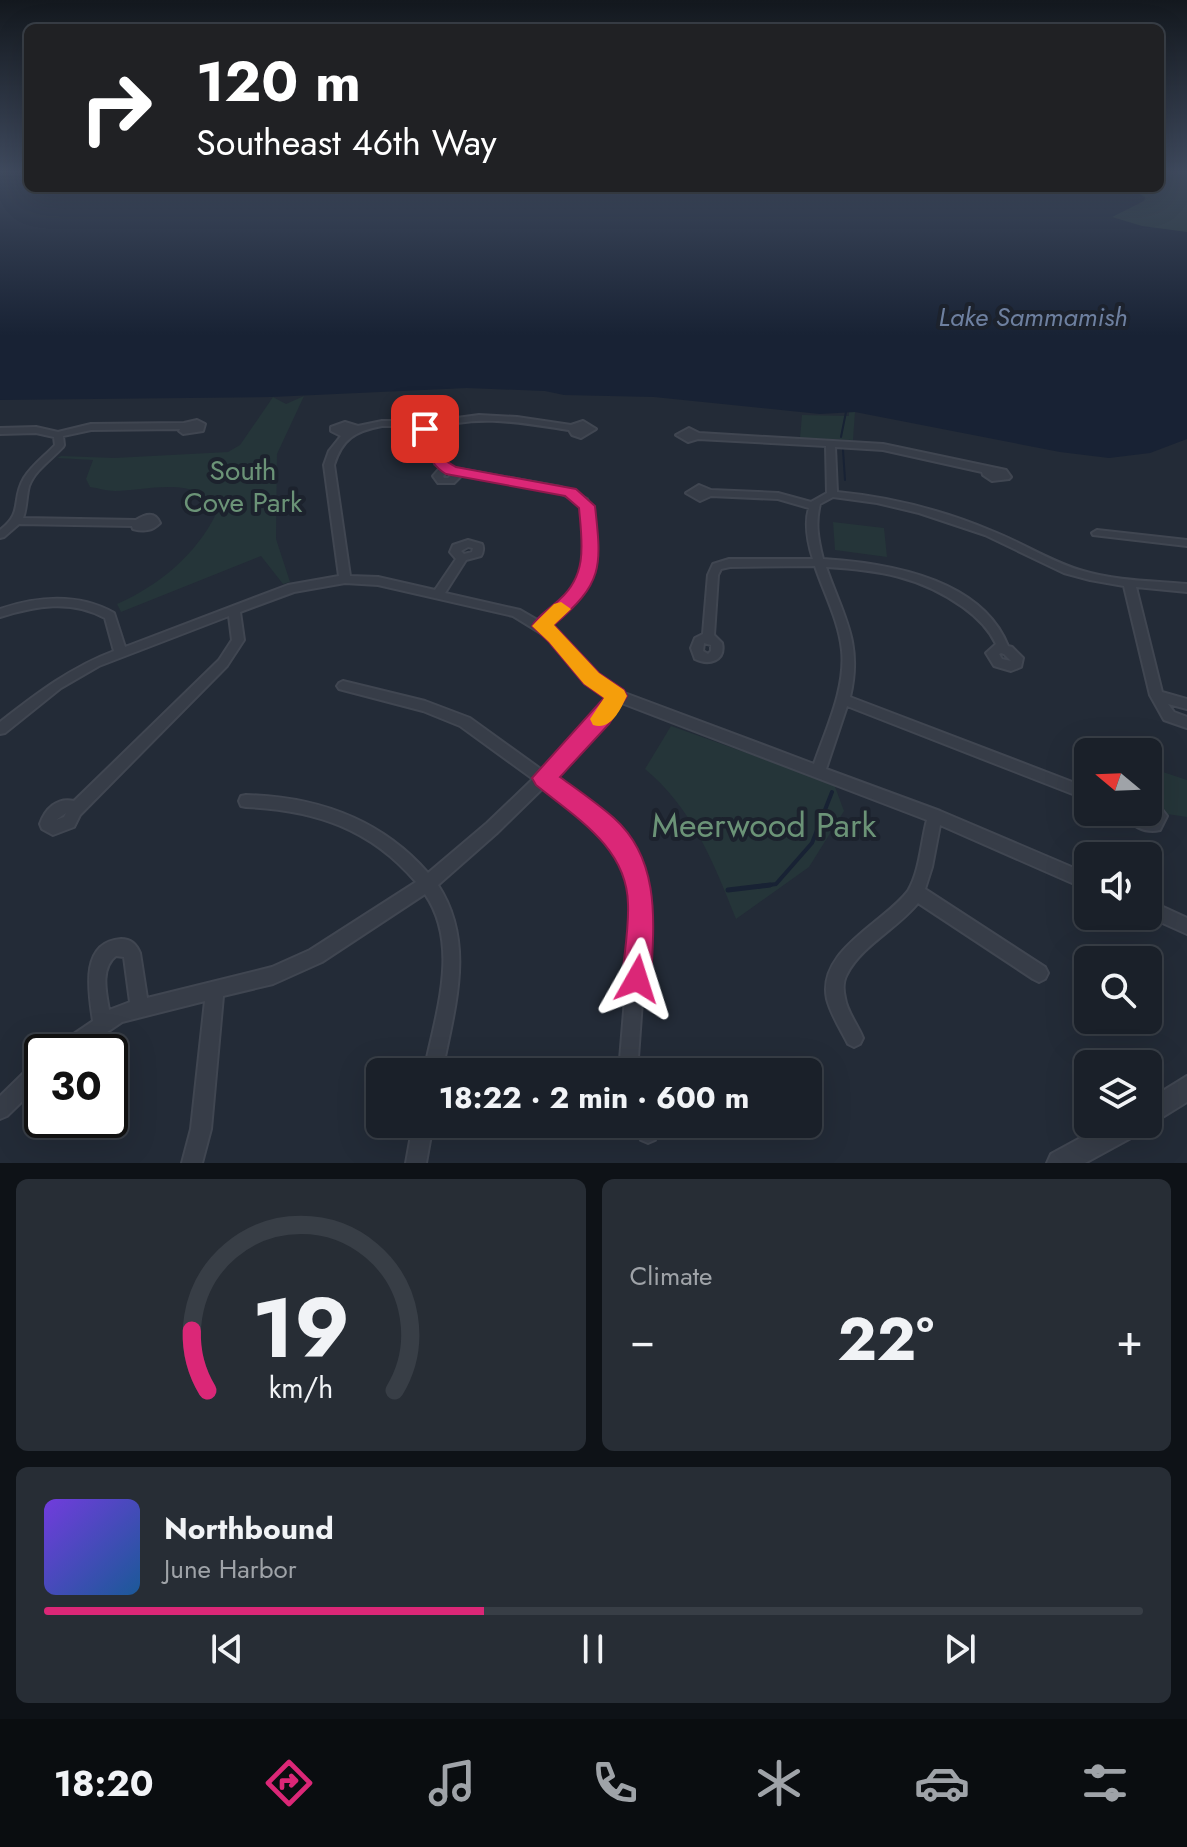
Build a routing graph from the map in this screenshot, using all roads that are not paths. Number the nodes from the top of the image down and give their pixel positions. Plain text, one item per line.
1 (184, 426) dead end
2 (337, 426) dead end
3 (572, 428) dead end
4 (425, 429) junction
5 (0, 431) edge
6 (351, 433) junction
7 (58, 435) junction
8 (697, 436) dead end
9 (830, 444) junction
10 (988, 470) dead end
11 (709, 493) dead end
12 (832, 494) junction
13 (814, 506) junction
14 (18, 521) junction
15 (137, 523) dead end
16 (1097, 533) dead end
17 (0, 535) edge
18 (1187, 543) edge
19 (462, 558) dead end
20 (821, 565) junction
21 (345, 579) junction
22 (1129, 583) junction
23 (1187, 588) edge
24 (438, 594) junction
25 (234, 610) junction
26 (0, 613) edge
27 (541, 626) junction
28 (708, 640) dead end
29 (1003, 648) dead end
30 (120, 652) junction
31 (343, 686) dead end
32 (1156, 695) junction
33 (617, 696) junction
34 (842, 699) junction
35 (1187, 704) edge
36 (1187, 723) edge
37 (0, 729) edge
38 (818, 771) junction
39 (544, 778) junction
40 (1074, 789) edge
41 (246, 801) dead end
42 (75, 810) dead end
43 (935, 816) junction
44 (1074, 876) edge
45 (428, 883) junction
46 (915, 892) junction
47 (1162, 914) edge
48 (1187, 926) edge
49 (1039, 973) dead end
50 (215, 990) junction
51 (139, 1007) junction
52 (102, 1025) junction
53 (89, 1034) edge
54 (854, 1038) dead end
55 (435, 1058) edge
56 (629, 1058) edge
57 (24, 1086) edge
58 (1187, 1088) edge
59 (1162, 1105) edge
60 (0, 1109) edge
61 (420, 1138) edge
62 (1106, 1138) edge
63 (192, 1163) edge
64 (416, 1163) edge
65 (1060, 1163) edge

1 - 7 street
2 - 6 street
3 - 4 street
4 - 6 street
4 - 27 street
5 - 7 street
6 - 21 street
7 - 14 street
8 - 9 street
9 - 10 street
9 - 12 street
11 - 13 street
12 - 13 street
12 - 22 street
13 - 20 street
14 - 15 street
14 - 17 street
16 - 18 street
19 - 24 street
20 - 28 street
20 - 29 street
20 - 34 street
21 - 24 street
21 - 25 street
22 - 23 street
22 - 32 street
24 - 27 street
25 - 30 street
25 - 42 street
26 - 30 street
27 - 33 street
30 - 37 street
31 - 39 street
32 - 35 street
32 - 36 street
33 - 38 street
33 - 39 street
34 - 38 street
34 - 40 street
38 - 43 street
39 - 45 street
39 - 56 street
41 - 45 street
43 - 44 street
43 - 46 street
45 - 50 street
45 - 55 street
46 - 49 street
46 - 54 street
47 - 48 street
50 - 51 street
50 - 63 street
51 - 52 street
51 - 52 street
52 - 53 street
57 - 60 street
58 - 59 street
61 - 64 street
62 - 65 street

